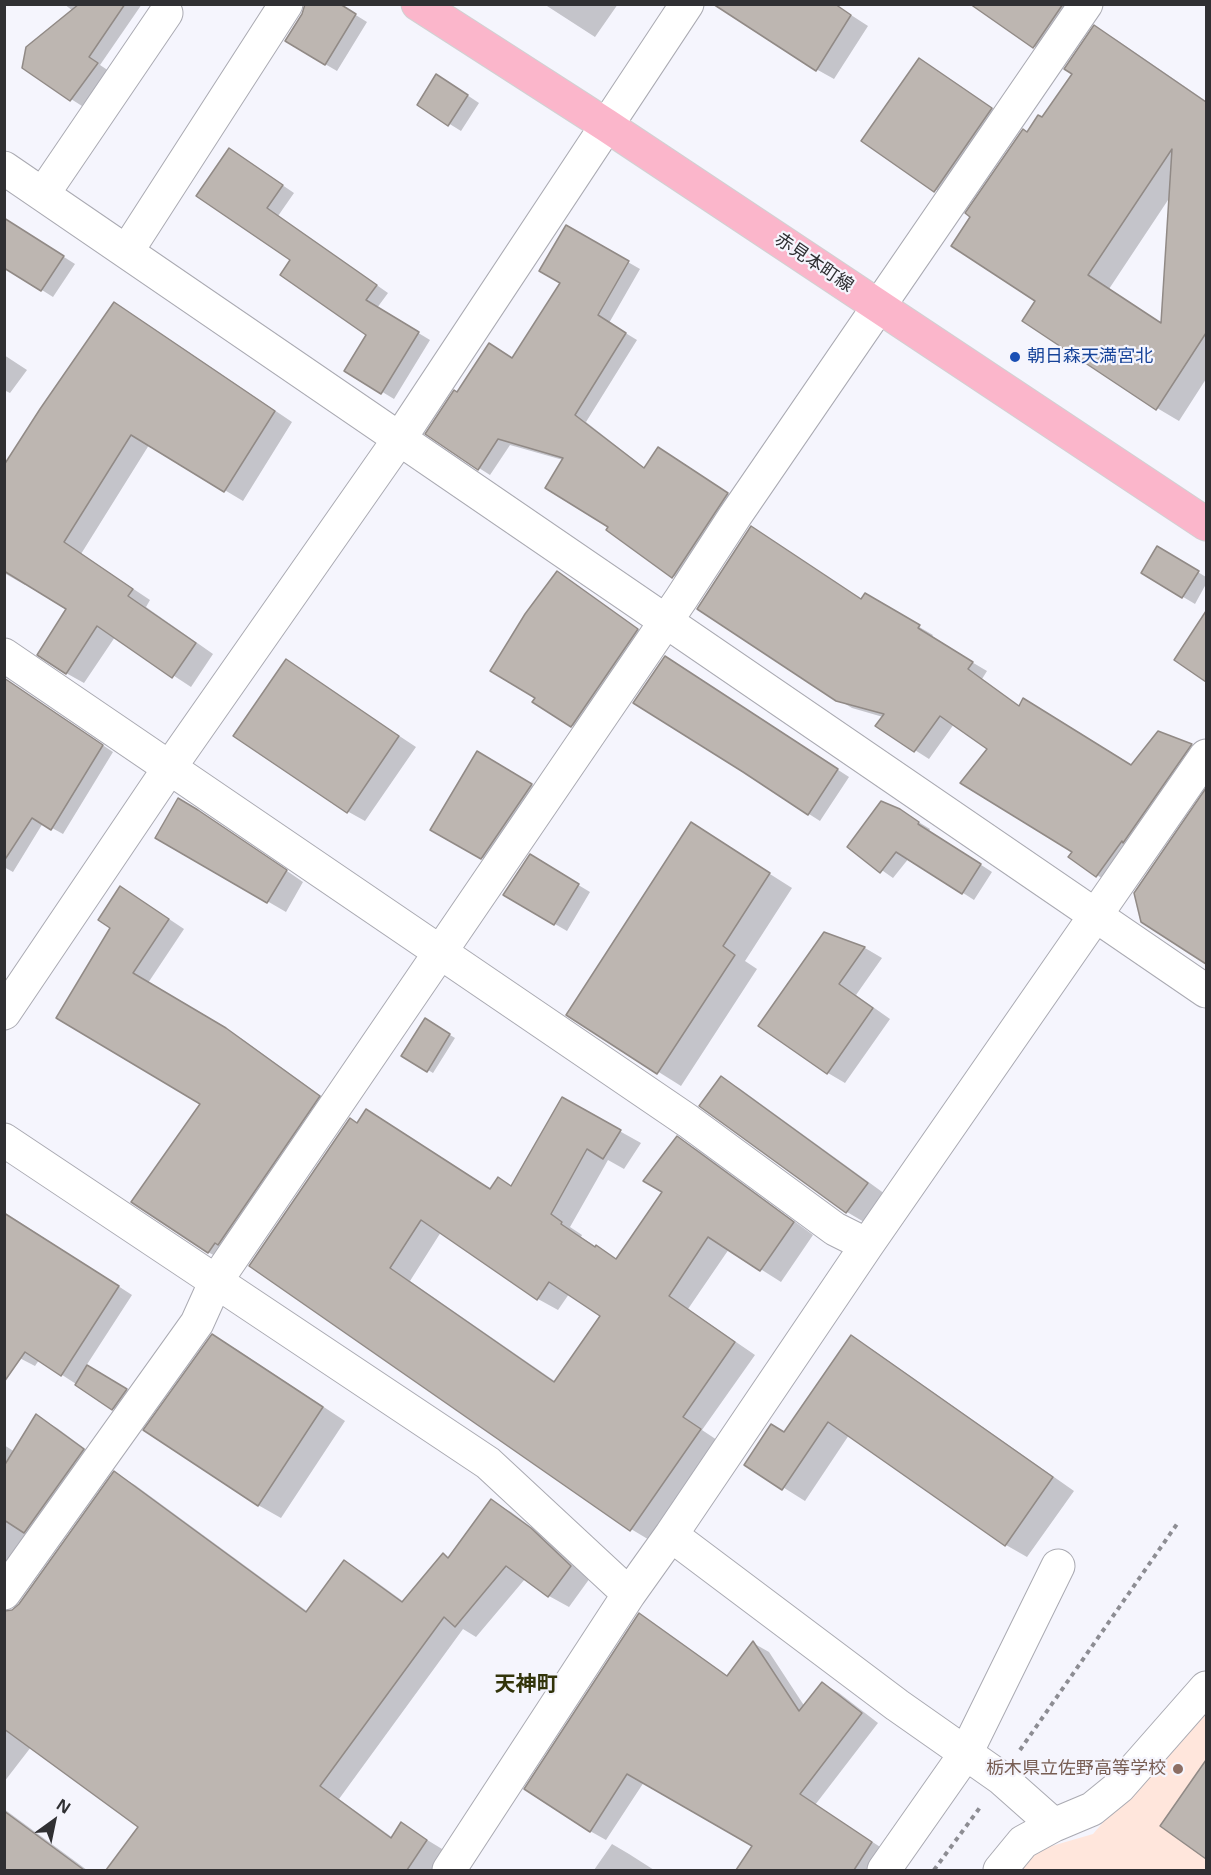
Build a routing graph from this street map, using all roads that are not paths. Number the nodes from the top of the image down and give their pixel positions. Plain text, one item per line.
1 (286, 4) edge
2 (418, 4) edge
3 (687, 4) edge
4 (1086, 4) edge
5 (166, 13) dead end
6 (606, 124) junction
7 (4, 168) edge
8 (43, 194) junction
9 (126, 251) junction
10 (879, 306) junction
11 (400, 438) junction
12 (1206, 524) edge
13 (666, 620) junction
14 (4, 655) edge
15 (1206, 756) edge
16 (170, 767) junction
17 (1097, 915) junction
18 (439, 952) junction
19 (1206, 991) edge
20 (4, 1013) edge
21 (4, 1140) edge
22 (867, 1245) junction
23 (216, 1281) junction
24 (671, 1535) junction
25 (1058, 1566) dead end
26 (4, 1593) edge
27 (629, 1594) junction
28 (1206, 1688) edge
29 (966, 1753) junction
30 (1054, 1825) junction
31 (449, 1870) edge
32 (884, 1870) edge
33 (1000, 1870) edge

1 - 9 street
2 - 6 main road, 赤見本町線
3 - 6 street
4 - 10 street
5 - 8 street
6 - 10 main road, 赤見本町線
6 - 11 street
7 - 8 street
8 - 9 street
9 - 11 street
10 - 12 main road, 赤見本町線
10 - 13 street
11 - 13 street
11 - 16 street
13 - 17 street
13 - 18 street
14 - 16 street
15 - 17 street
16 - 18 street
16 - 20 street
17 - 19 street
17 - 22 street
18 - 22 street
18 - 23 street
21 - 23 street
22 - 24 street
23 - 26 street
23 - 27 street
24 - 27 street
24 - 29 street
25 - 29 street
27 - 31 street
28 - 30 street
29 - 30 street
29 - 32 street
30 - 33 street

